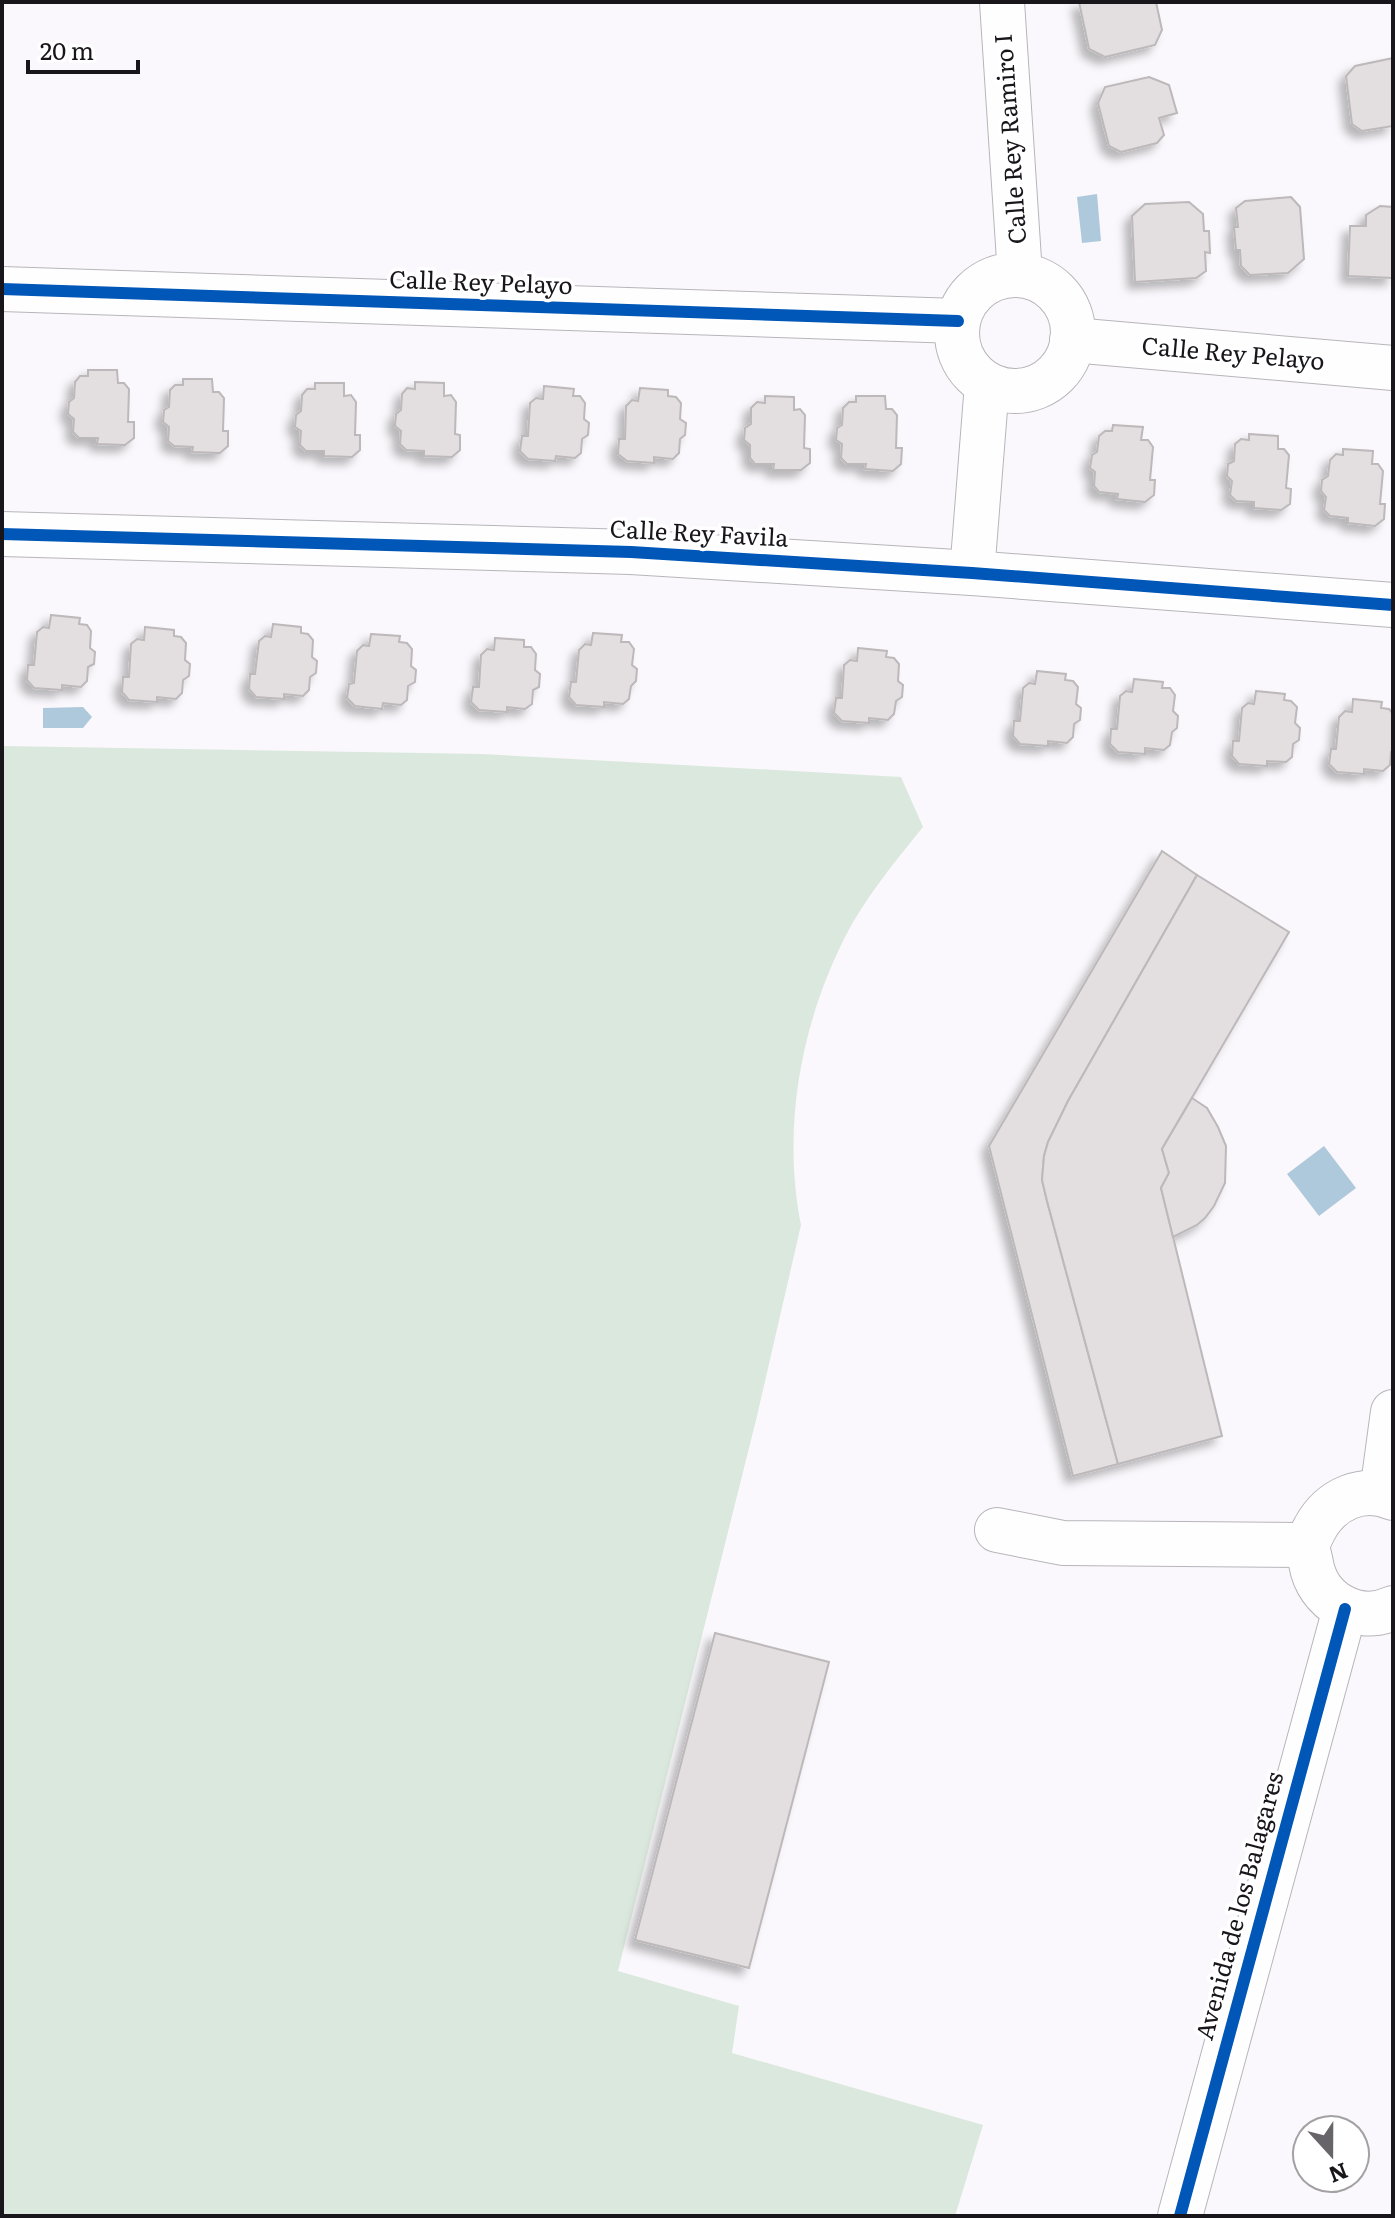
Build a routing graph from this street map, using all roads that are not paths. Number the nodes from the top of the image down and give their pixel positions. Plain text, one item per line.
1 (1002, 2) edge
2 (1020, 275) junction
3 (2, 289) edge
4 (958, 321) junction
5 (1072, 340) junction
6 (1393, 368) edge
7 (987, 384) junction
8 (2, 534) edge
9 (972, 573) junction
10 (1393, 605) edge
11 (1393, 1412) edge
12 (1388, 1496) edge
13 (997, 1530) dead end
14 (1308, 1545) junction
15 (1393, 1608) edge
16 (1345, 1609) junction
17 (1180, 2216) edge

1 - 2 street, Calle Rey Ramiro I
2 - 4 street
2 - 5 street
3 - 4 street, Calle Rey Pelayo
4 - 7 street
5 - 6 street, Calle Rey Pelayo
5 - 7 street
7 - 9 street
8 - 9 street, Calle Rey Favila
9 - 10 street, Calle Rey Favila
11 - 12 street
12 - 14 street
13 - 14 street
14 - 16 street
15 - 16 street
16 - 17 street, Avenida de los Balagares

